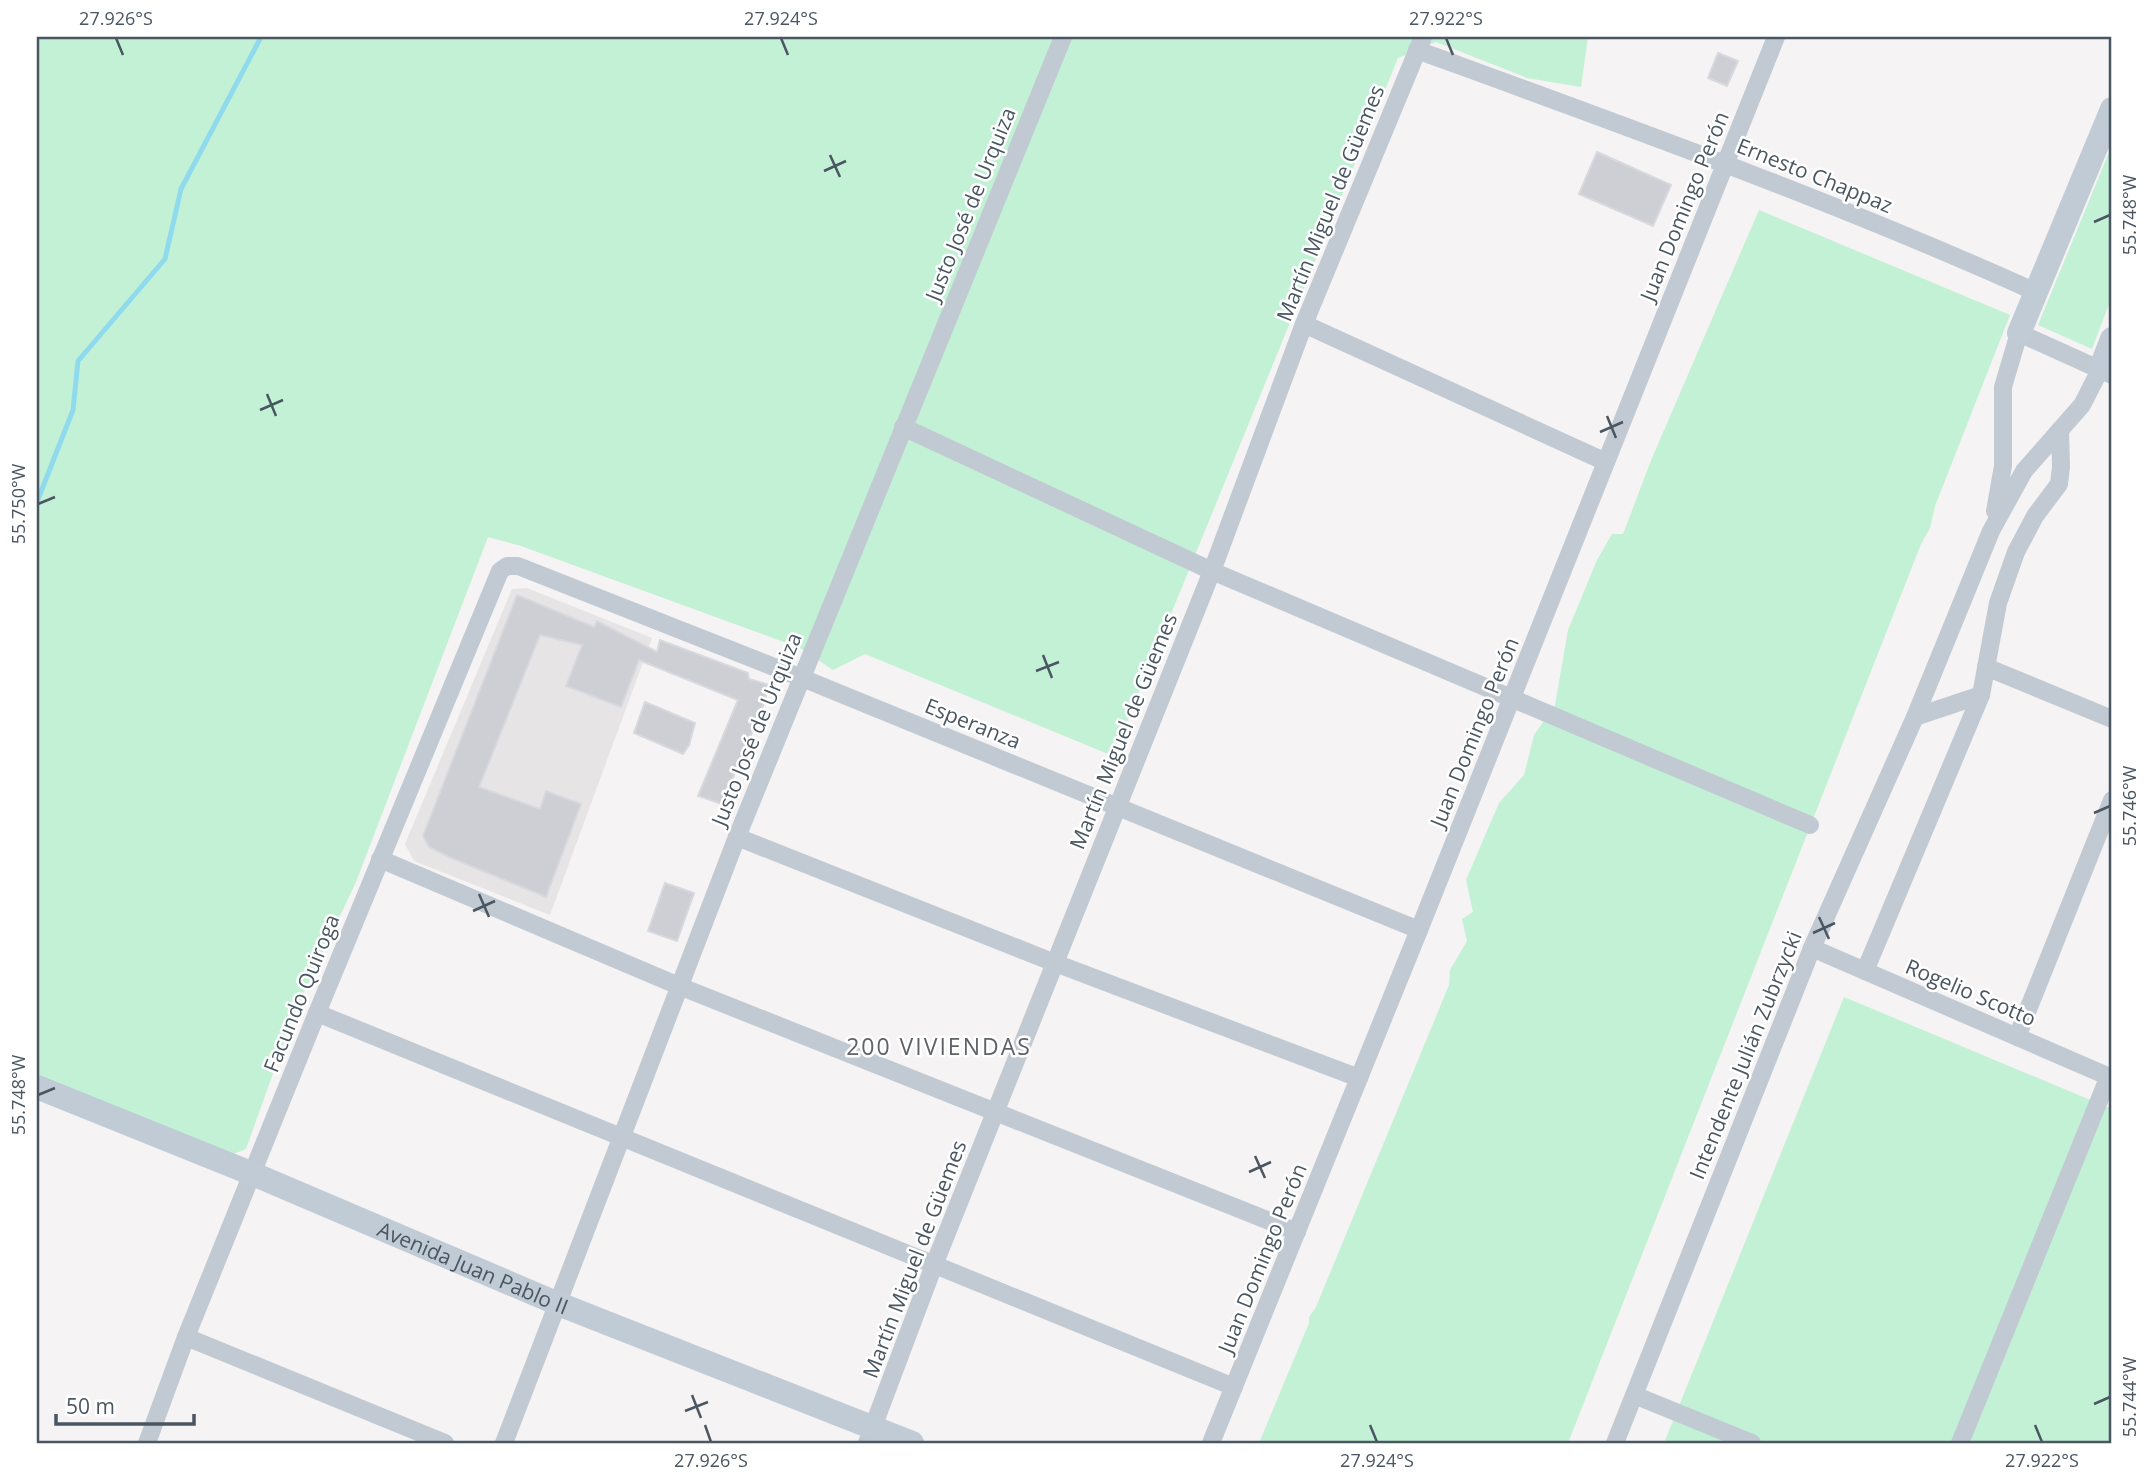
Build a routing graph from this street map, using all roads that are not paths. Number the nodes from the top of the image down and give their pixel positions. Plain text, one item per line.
1 (1063, 37) edge
2 (1776, 37) edge
3 (1420, 43) edge
4 (2112, 108) edge
5 (1726, 163) junction
6 (2036, 292) junction
7 (1304, 324) junction
8 (2019, 333) junction
9 (2112, 339) edge
10 (2106, 372) edge
11 (903, 427) junction
12 (2060, 430) junction
13 (1606, 462) junction
14 (1990, 531) junction
15 (507, 566) joint
16 (1212, 571) junction
17 (1986, 667) junction
18 (802, 678) junction
19 (1981, 695) junction
20 (1511, 700) junction
21 (1915, 717) junction
22 (2112, 719) edge
23 (2112, 800) edge
24 (1118, 807) junction
25 (1810, 825) dead end
26 (737, 837) junction
27 (380, 859) junction
28 (1419, 930) junction
29 (1812, 948) junction
30 (1055, 962) junction
31 (1865, 971) junction
32 (679, 986) junction
33 (317, 1013) junction
34 (2017, 1037) junction
35 (2111, 1077) edge
36 (1359, 1078) junction
37 (37, 1087) edge
38 (995, 1112) junction
39 (620, 1138) junction
40 (253, 1174) junction
41 (1297, 1232) junction
42 (934, 1265) junction
43 (556, 1303) junction
44 (186, 1338) junction
45 (1234, 1387) junction
46 (1634, 1395) junction
47 (870, 1435) edge
48 (147, 1443) edge
49 (445, 1443) edge
50 (503, 1443) edge
51 (912, 1443) edge
52 (1211, 1443) edge
53 (1615, 1443) edge
54 (1752, 1443) edge
55 (1960, 1443) edge

1 - 11 street, Justo José de Urquiza
2 - 5 street, Juan Domingo Perón
3 - 5 street, Ernesto Chappaz
3 - 7 street, Martín Miguel de Güemes
4 - 6 street
5 - 6 street, Ernesto Chappaz
5 - 13 street, Juan Domingo Perón
6 - 8 street
7 - 13 street
7 - 16 street, Martín Miguel de Güemes
8 - 10 street
8 - 14 street, Intendente Julián Zubrzycki
9 - 10 street
10 - 12 street, Intendente Julián Zubrzycki
11 - 16 street
11 - 18 street, Justo José de Urquiza
12 - 14 street, Intendente Julián Zubrzycki
12 - 17 street
13 - 20 street, Juan Domingo Perón
14 - 21 street, Intendente Julián Zubrzycki
15 - 18 street, Esperanza
15 - 27 street, Facundo Quiroga
16 - 20 street
16 - 24 street, Martín Miguel de Güemes
17 - 19 street
17 - 22 street
18 - 24 street, Esperanza
18 - 26 street, Justo José de Urquiza
19 - 21 street
19 - 31 street
20 - 25 street
20 - 28 street, Juan Domingo Perón
21 - 29 street, Intendente Julián Zubrzycki
23 - 34 street
24 - 28 street, Esperanza
24 - 30 street, Martín Miguel de Güemes
26 - 30 street
26 - 32 street, Justo José de Urquiza
27 - 32 street
27 - 33 street, Facundo Quiroga
28 - 36 street, Juan Domingo Perón
29 - 31 street, Rogelio Scotto
29 - 46 street, Intendente Julián Zubrzycki
30 - 36 street
30 - 38 street, Martín Miguel de Güemes
31 - 34 street, Rogelio Scotto
32 - 38 street
32 - 39 street, Justo José de Urquiza
33 - 39 street
33 - 40 street, Facundo Quiroga
34 - 35 street, Rogelio Scotto
35 - 55 street
36 - 41 street, Juan Domingo Perón
37 - 40 street, Avenida Juan Pablo II
38 - 41 street
38 - 42 street, Martín Miguel de Güemes
39 - 42 street
39 - 43 street, Justo José de Urquiza
40 - 43 street, Avenida Juan Pablo II
40 - 44 street, Facundo Quiroga
41 - 45 street, Juan Domingo Perón
42 - 45 street
42 - 47 street, Martín Miguel de Güemes
43 - 47 street, Avenida Juan Pablo II
43 - 50 street, Justo José de Urquiza
44 - 48 street, Facundo Quiroga
44 - 49 street
45 - 52 street, Juan Domingo Perón
46 - 53 street, Intendente Julián Zubrzycki
46 - 54 street
47 - 51 street, Avenida Juan Pablo II

